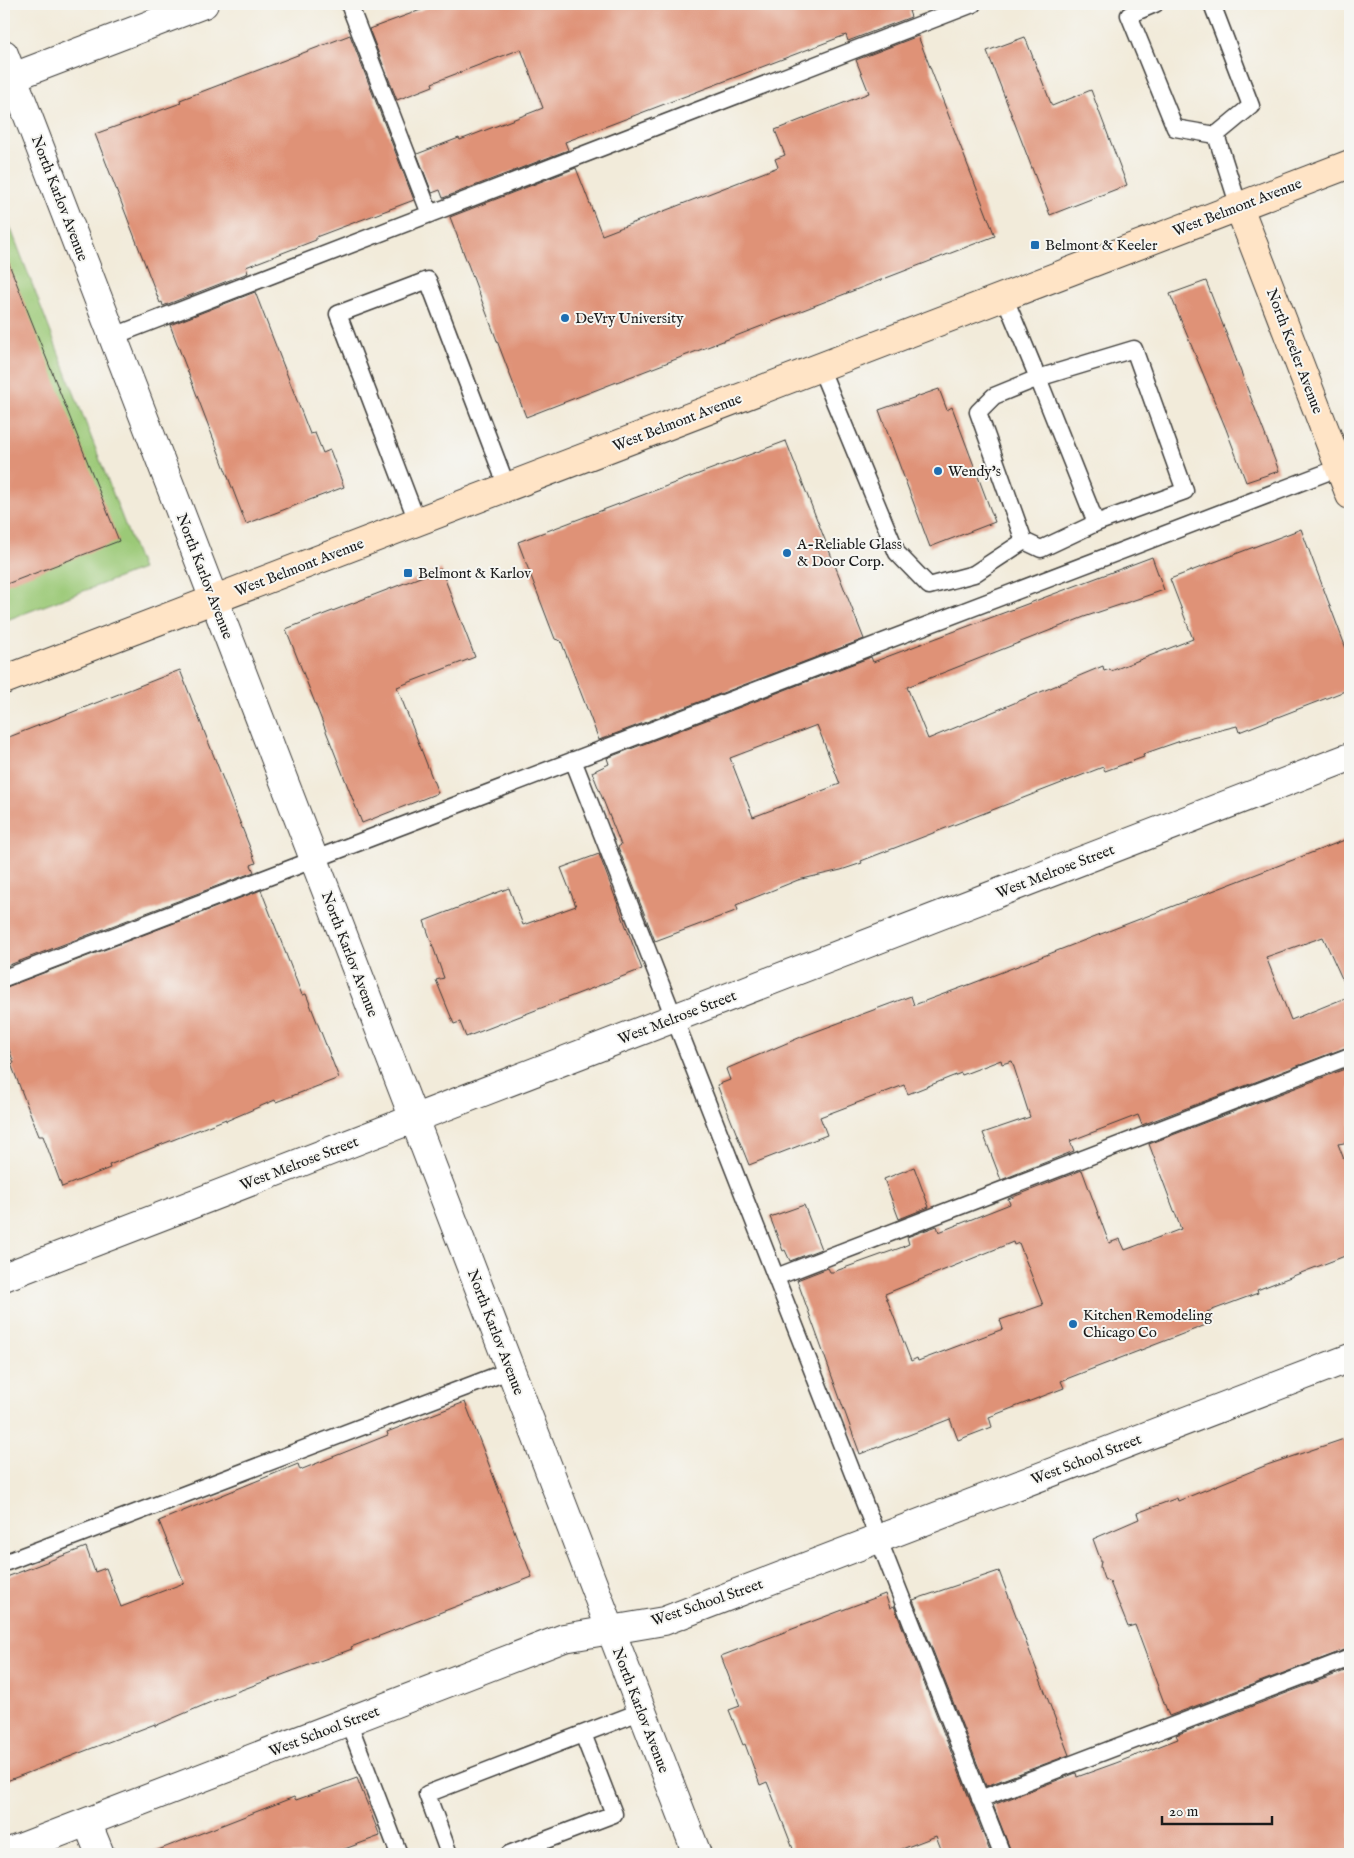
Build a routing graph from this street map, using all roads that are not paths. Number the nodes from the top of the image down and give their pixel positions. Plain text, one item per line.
1 (204, 4) edge
2 (349, 4) edge
3 (973, 4) edge
4 (1155, 4) edge
5 (1212, 4) edge
6 (8, 65) edge
7 (1216, 135) junction
8 (1350, 164) edge
9 (1239, 207) junction
10 (430, 214) junction
11 (1004, 296) junction
12 (114, 336) junction
13 (820, 367) junction
14 (1038, 378) junction
15 (1345, 465) edge
16 (507, 487) junction
17 (1350, 495) edge
18 (418, 521) junction
19 (1096, 523) junction
20 (1024, 540) junction
21 (214, 600) junction
22 (4, 680) edge
23 (1350, 758) edge
24 (574, 760) junction
25 (314, 858) junction
26 (4, 978) edge
27 (674, 1018) junction
28 (1350, 1056) edge
29 (414, 1119) junction
30 (4, 1277) edge
31 (776, 1277) junction
32 (1350, 1358) edge
33 (511, 1370) junction
34 (878, 1539) junction
35 (4, 1563) edge
36 (610, 1630) junction
37 (1350, 1658) edge
38 (642, 1711) junction
39 (348, 1722) junction
40 (584, 1734) junction
41 (980, 1798) junction
42 (87, 1822) junction
43 (4, 1854) edge
44 (100, 1854) edge
45 (399, 1854) edge
46 (449, 1854) edge
47 (509, 1854) edge
48 (697, 1854) edge
49 (1002, 1854) edge

1 - 6 street
2 - 10 lane
3 - 10 lane
4 - 7 lane
5 - 7 lane
6 - 12 street, North Karlov Avenue
7 - 9 lane
8 - 9 main road, West Belmont Avenue
9 - 11 main road, West Belmont Avenue
9 - 15 main road, North Keeler Avenue
10 - 12 lane
11 - 13 main road, West Belmont Avenue
11 - 14 lane
12 - 21 street, North Karlov Avenue
13 - 16 main road, West Belmont Avenue
13 - 20 lane
14 - 19 lane
14 - 19 lane
14 - 20 lane
15 - 17 main road, North Keeler Avenue
15 - 24 lane
16 - 18 main road, West Belmont Avenue
16 - 18 lane
18 - 21 main road, West Belmont Avenue
19 - 20 lane
21 - 22 main road, West Belmont Avenue
21 - 25 street, North Karlov Avenue
23 - 27 street, West Melrose Street
24 - 25 lane
24 - 27 lane
25 - 26 lane
25 - 29 street, North Karlov Avenue
27 - 29 street, West Melrose Street
27 - 31 lane
28 - 31 lane
29 - 30 street, West Melrose Street
29 - 33 street, North Karlov Avenue
31 - 34 lane
32 - 34 street, West School Street
33 - 35 lane
33 - 36 street, North Karlov Avenue
34 - 36 street, West School Street
34 - 41 lane
36 - 38 street, North Karlov Avenue
36 - 39 street, West School Street
37 - 41 lane
38 - 40 lane
38 - 48 street, North Karlov Avenue
39 - 42 street, West School Street
39 - 45 lane
40 - 46 lane
40 - 47 lane
41 - 49 lane
42 - 43 street, West School Street
42 - 44 street

